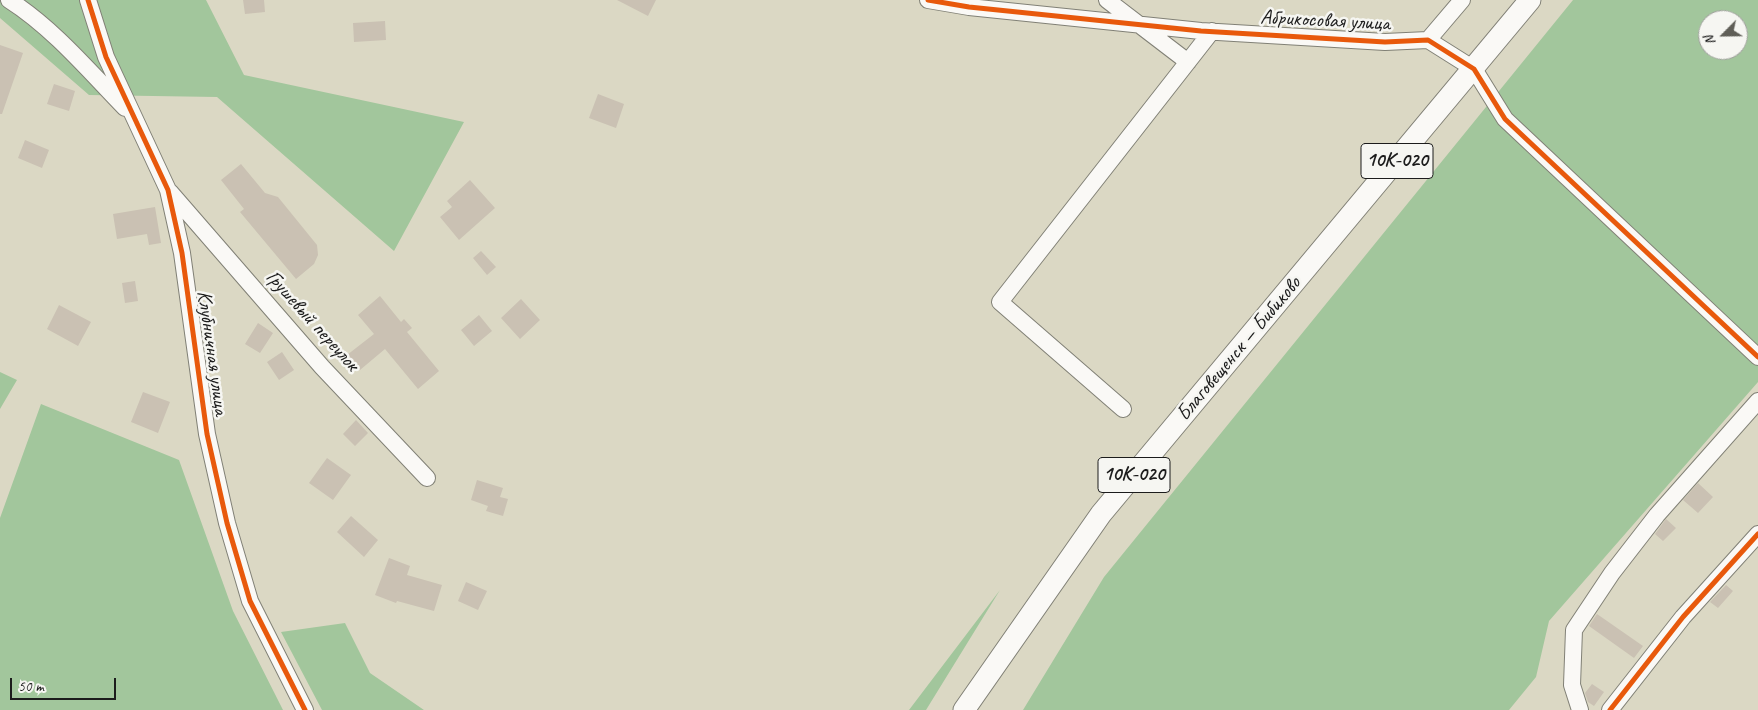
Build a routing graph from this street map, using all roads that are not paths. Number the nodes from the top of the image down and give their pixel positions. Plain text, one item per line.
1 (10, 0) edge
2 (88, 0) edge
3 (928, 0) edge
4 (1107, 0) edge
5 (1462, 0) edge
6 (1530, 0) edge
7 (1136, 24) junction
8 (1212, 31) junction
9 (1428, 40) junction
10 (1188, 62) junction
11 (1474, 69) junction
12 (134, 117) junction
13 (168, 190) junction
14 (1758, 357) edge
15 (1758, 401) edge
16 (1122, 409) dead end
17 (427, 478) dead end
18 (1758, 534) edge
19 (305, 710) edge
20 (964, 710) edge
21 (1580, 710) edge
22 (1610, 710) edge

1 - 12 street
2 - 12 street, Клубничная улица
3 - 7 street, Абрикосовая улица
4 - 7 street
5 - 9 street
6 - 11 main road, Благовещенск — Бибиково / 10К-020
7 - 8 street, Абрикосовая улица
7 - 10 street
8 - 9 street, Абрикосовая улица
8 - 10 street
9 - 11 street
10 - 16 street
11 - 14 street
11 - 20 main road, Благовещенск — Бибиково / 10К-020
12 - 13 street, Клубничная улица
13 - 17 street, Грушевый переулок
13 - 19 street, Клубничная улица
15 - 21 street
18 - 22 street

